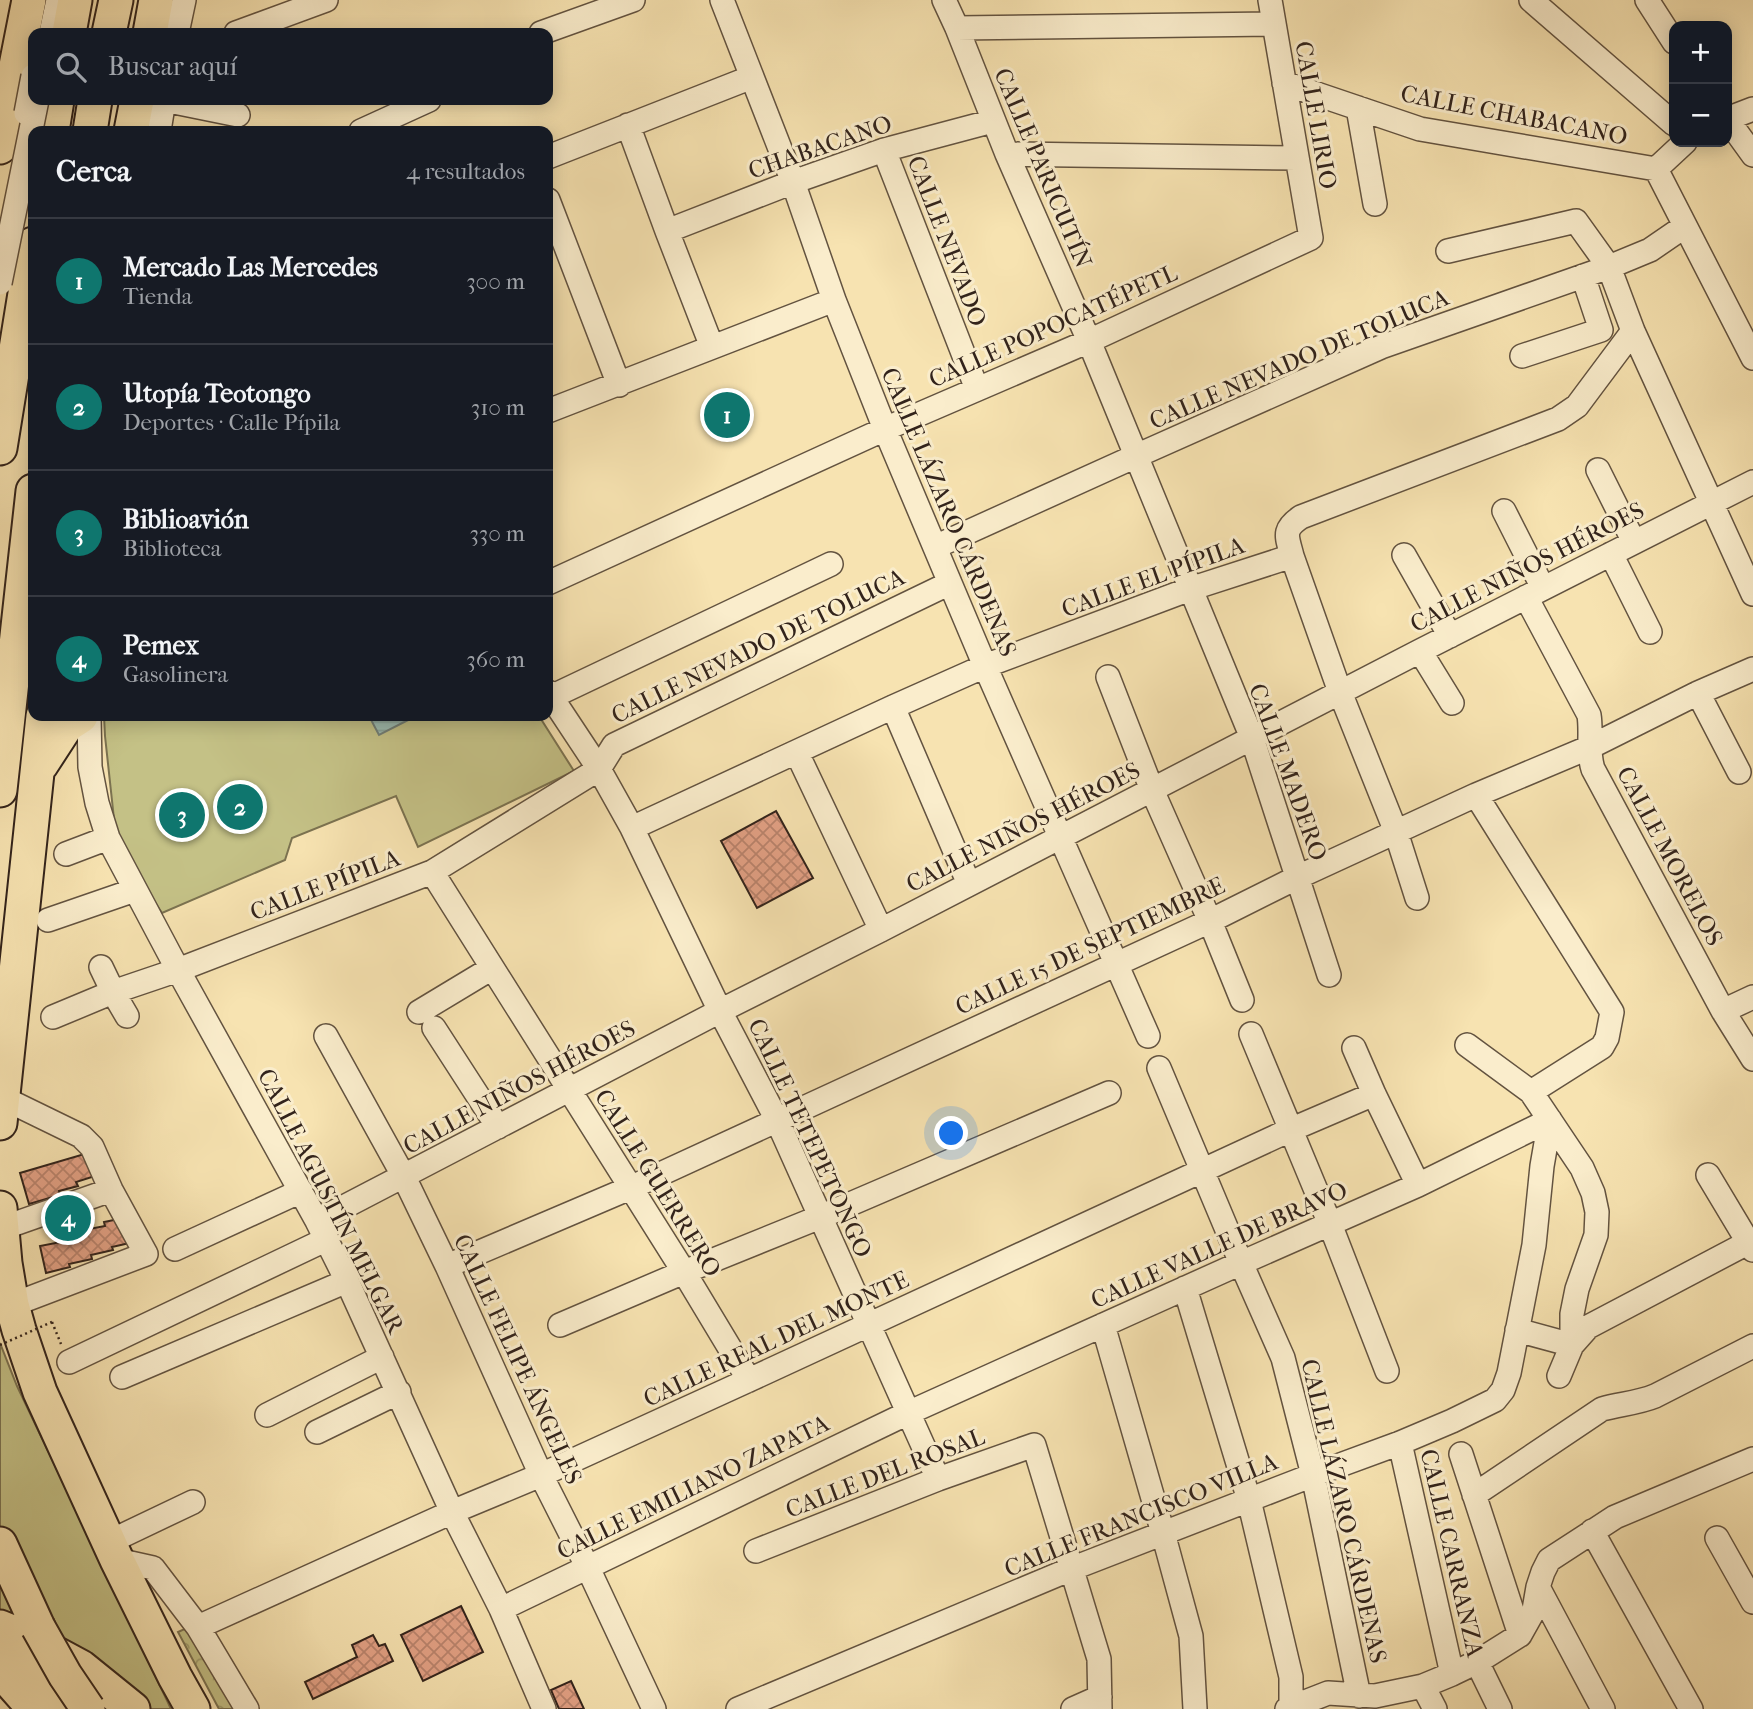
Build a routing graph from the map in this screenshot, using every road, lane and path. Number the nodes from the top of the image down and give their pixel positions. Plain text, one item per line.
1 (17, 0) edge
2 (29, 0) edge
3 (49, 0) edge
4 (58, 0) edge
5 (75, 0) edge
6 (116, 0) edge
7 (156, 0) edge
8 (184, 0) edge
9 (326, 0) edge
10 (634, 0) edge
11 (722, 0) edge
12 (944, 0) edge
13 (1270, 0) edge
14 (1531, 0) edge
15 (1649, 1) edge
16 (1274, 23) junction
17 (957, 27) junction
18 (43, 28) edge
19 (52, 28) edge
20 (70, 28) edge
21 (110, 28) edge
22 (151, 28) edge
23 (178, 28) edge
24 (250, 28) edge
25 (553, 29) edge
26 (1669, 34) edge
27 (0, 72) edge
28 (752, 77) junction
29 (1284, 83) junction
30 (28, 100) edge
31 (36, 105) edge
32 (56, 105) edge
33 (95, 105) edge
34 (136, 105) edge
35 (163, 105) edge
36 (189, 105) edge
37 (418, 105) edge
38 (1358, 108) junction
39 (1753, 109) edge
40 (238, 115) dead end
41 (1732, 117) edge
42 (1669, 120) edge
43 (993, 121) junction
44 (628, 125) junction
45 (32, 126) edge
46 (53, 126) edge
47 (91, 126) edge
48 (132, 126) edge
49 (160, 126) edge
50 (371, 126) edge
51 (1732, 126) edge
52 (28, 145) edge
53 (0, 146) edge
54 (1680, 147) edge
55 (884, 150) junction
56 (553, 154) edge
57 (1007, 154) junction
58 (1753, 155) edge
59 (1297, 158) junction
60 (1656, 169) junction
61 (793, 183) junction
62 (1375, 204) dead end
63 (553, 213) edge
64 (1685, 226) junction
65 (667, 231) junction
66 (1311, 238) joint
67 (0, 239) edge
68 (1448, 251) dead end
69 (1609, 267) junction
70 (28, 275) edge
71 (1583, 276) junction
72 (0, 283) edge
73 (834, 300) junction
74 (1633, 331) junction
75 (1089, 341) junction
76 (712, 347) junction
77 (1522, 356) dead end
78 (1753, 358) edge
79 (619, 385) junction
80 (977, 390) junction
81 (553, 409) edge
82 (885, 429) junction
83 (0, 448) edge
84 (1136, 456) junction
85 (1598, 470) dead end
86 (1753, 482) edge
87 (1711, 503) junction
88 (1504, 511) dead end
89 (28, 535) edge
90 (1634, 542) junction
91 (935, 547) junction
92 (1611, 554) junction
93 (1404, 555) dead end
94 (1292, 556) junction
95 (831, 564) dead end
96 (553, 581) edge
97 (950, 583) junction
98 (1190, 589) junction
99 (1534, 593) junction
100 (1753, 594) edge
101 (1650, 632) dead end
102 (1450, 636) junction
103 (1420, 651) junction
104 (985, 666) junction
105 (1753, 669) edge
106 (1108, 677) dead end
107 (553, 692) edge
108 (1340, 692) junction
109 (1698, 694) junction
110 (553, 700) edge
111 (1452, 703) dead end
112 (893, 707) junction
113 (43, 721) edge
114 (73, 721) edge
115 (89, 721) edge
116 (1252, 738) junction
117 (1590, 747) junction
118 (797, 753) junction
119 (599, 769) junction
120 (38, 770) junction
121 (1738, 772) dead end
122 (0, 790) edge
123 (1152, 790) junction
124 (1476, 795) junction
125 (632, 828) junction
126 (1396, 832) junction
127 (108, 838) junction
128 (1059, 838) junction
129 (66, 854) dead end
130 (432, 872) junction
131 (1298, 877) junction
132 (969, 884) junction
133 (135, 890) junction
134 (1416, 898) dead end
135 (48, 920) dead end
136 (1210, 921) junction
137 (881, 930) junction
138 (1115, 965) junction
139 (102, 967) dead end
140 (492, 968) junction
141 (178, 970) junction
142 (1329, 975) dead end
143 (113, 992) junction
144 (1753, 997) edge
145 (1242, 1000) dead end
146 (1723, 1010) junction
147 (720, 1011) junction
148 (127, 1016) dead end
149 (53, 1017) dead end
150 (1251, 1034) dead end
151 (326, 1036) dead end
152 (1148, 1036) dead end
153 (1467, 1045) dead end
154 (1354, 1048) dead end
155 (1753, 1059) edge
156 (1159, 1068) dead end
157 (570, 1090) junction
158 (1531, 1092) junction
159 (1109, 1093) dead end
160 (1374, 1094) junction
161 (2, 1111) edge
162 (777, 1120) junction
163 (1550, 1120) junction
164 (498, 1127) junction
165 (1290, 1130) junction
166 (1542, 1166) junction
167 (1582, 1168) junction
168 (1202, 1172) junction
169 (1708, 1175) dead end
170 (404, 1177) junction
171 (1418, 1185) junction
172 (630, 1188) junction
173 (111, 1190) junction
174 (300, 1191) junction
175 (820, 1217) junction
176 (1, 1218) edge
177 (1330, 1224) junction
178 (322, 1230) junction
179 (1752, 1244) edge
180 (175, 1249) dead end
181 (1241, 1263) junction
182 (447, 1266) junction
183 (684, 1272) junction
184 (347, 1281) junction
185 (1185, 1288) junction
186 (12, 1305) junction
187 (52, 1322) dead end
188 (560, 1325) dead end
189 (1103, 1325) junction
190 (868, 1326) junction
191 (1517, 1330) junction
192 (0, 1345) edge
193 (1572, 1345) junction
194 (1753, 1346) edge
195 (382, 1357) junction
196 (69, 1362) dead end
197 (1387, 1371) dead end
198 (1559, 1376) dead end
199 (121, 1377) dead end
200 (749, 1380) junction
201 (398, 1392) junction
202 (908, 1413) junction
203 (267, 1415) dead end
204 (317, 1432) dead end
205 (1400, 1443) junction
206 (1461, 1454) dead end
207 (1753, 1458) edge
208 (541, 1475) junction
209 (1313, 1475) junction
210 (938, 1479) junction
211 (1474, 1495) junction
212 (1249, 1500) junction
213 (192, 1502) dead end
214 (452, 1512) junction
215 (1592, 1531) junction
216 (1163, 1533) junction
217 (1717, 1538) dead end
218 (0, 1544) edge
219 (113, 1551) junction
220 (756, 1551) dead end
221 (588, 1568) junction
222 (1071, 1569) junction
223 (1540, 1579) junction
224 (1753, 1602) edge
225 (501, 1609) junction
226 (0, 1627) edge
227 (198, 1627) junction
228 (1520, 1635) junction
229 (0, 1641) edge
230 (1477, 1662) junction
231 (0, 1674) edge
232 (1452, 1674) junction
233 (1423, 1686) junction
234 (1359, 1696) junction
235 (1100, 1703) edge
236 (1289, 1708) edge
237 (31, 1709) edge
238 (62, 1709) edge
239 (88, 1709) edge
240 (133, 1709) edge
241 (193, 1709) edge
242 (247, 1709) edge
243 (544, 1709) edge
244 (654, 1709) edge
245 (738, 1709) edge
246 (1073, 1709) edge
247 (1195, 1709) edge
248 (1435, 1709) edge
249 (1500, 1709) edge
250 (1602, 1709) edge
251 (1691, 1709) edge

1 - 27 street
2 - 53 highway
3 - 18 street
4 - 19 street
5 - 20 highway
6 - 21 highway
7 - 22 highway
8 - 23 street
9 - 24 street
10 - 25 street
11 - 28 street, CALLE LÁZARO CÁRDENAS
12 - 17 street, CALLE PARICUTÍN
13 - 16 street, CALLE LIRIO
14 - 42 street
15 - 26 street
16 - 17 street
16 - 29 street, CALLE LIRIO
17 - 43 street, CALLE PARICUTÍN
28 - 44 street
28 - 61 street, CALLE LÁZARO CÁRDENAS
29 - 38 street, CALLE CHABACANO
29 - 59 street, CALLE LIRIO
30 - 67 street, bridge
31 - 45 street, bridge
32 - 46 highway
33 - 47 highway
34 - 48 highway
35 - 49 street
36 - 40 street
37 - 50 street
38 - 60 street, CALLE CHABACANO
38 - 62 street
39 - 41 street
43 - 55 street, CHABACANO
43 - 57 street, CALLE PARICUTÍN
44 - 56 street
44 - 65 street
51 - 58 street
52 - 72 street, bridge
54 - 60 street, CALLE CHABACANO
55 - 61 street, CHABACANO
55 - 80 street, CALLE NEVADO
57 - 59 street
57 - 75 street, CALLE PARICUTÍN
59 - 66 street, CALLE LIRIO
60 - 64 street
61 - 65 street, CHABACANO
61 - 73 street, CALLE LÁZARO CÁRDENAS
63 - 79 street
64 - 69 street, CALLE NEVADO DE TOLUCA
64 - 78 street
65 - 76 street
66 - 75 street, CALLE POPOCATÉPETL
68 - 69 street
69 - 71 street, CALLE NEVADO DE TOLUCA
69 - 74 street
70 - 83 highway
71 - 77 street
71 - 84 street, CALLE NEVADO DE TOLUCA
73 - 76 street
73 - 82 street, CALLE LÁZARO CÁRDENAS
74 - 87 street
74 - 94 street
75 - 80 street, CALLE POPOCATÉPETL
75 - 84 street, CALLE PARICUTÍN
76 - 79 street
79 - 81 street
80 - 82 street, CALLE POPOCATÉPETL
82 - 91 street, CALLE LÁZARO CÁRDENAS
82 - 96 street, CALLE POPOCATÉPETL
84 - 91 street, CALLE NEVADO DE TOLUCA
84 - 98 street, CALLE PARICUTÍN
85 - 90 street
86 - 87 street, CALLE NIÑOS HÉROES
87 - 90 street, CALLE NIÑOS HÉROES
87 - 100 street
88 - 99 street, CALLE MORELOS
89 - 122 highway
90 - 92 street, CALLE NIÑOS HÉROES
91 - 97 street, CALLE LÁZARO CÁRDENAS
92 - 99 street, CALLE NIÑOS HÉROES
92 - 101 street
93 - 102 street
94 - 98 street, CALLE EL PÍPILA
94 - 108 street
95 - 107 street
97 - 104 street, CALLE LÁZARO CÁRDENAS
97 - 119 street, CALLE NEVADO DE TOLUCA
98 - 104 street, CALLE EL PÍPILA
98 - 116 street, CALLE MADERO
99 - 102 street, CALLE NIÑOS HÉROES
99 - 117 street, CALLE MORELOS
102 - 103 street, CALLE NIÑOS HÉROES
103 - 108 street, CALLE NIÑOS HÉROES
103 - 111 street
104 - 112 street, CALLE EL PÍPILA
104 - 128 street, CALLE LÁZARO CÁRDENAS
105 - 109 street, CALLE 15 DE SEPTIEMBRE
106 - 123 street
108 - 116 street, CALLE NIÑOS HÉROES
108 - 126 street
109 - 117 street, CALLE 15 DE SEPTIEMBRE
109 - 121 street
110 - 119 street, CALLE TETEPETONGO
112 - 118 street, CALLE EL PÍPILA
112 - 132 street
113 - 120 highway
114 - 120 highway
115 - 127 street, CALLE AGUSTÍN MELGAR
116 - 123 street, CALLE NIÑOS HÉROES
116 - 131 street, CALLE MADERO
117 - 124 street, CALLE 15 DE SEPTIEMBRE
117 - 146 street, CALLE MORELOS
118 - 125 street, CALLE EL PÍPILA
118 - 137 street
119 - 125 street, CALLE TETEPETONGO
119 - 130 street, CALLE PÍPILA
120 - 161 highway
123 - 128 street, CALLE NIÑOS HÉROES
123 - 136 street
124 - 126 street, CALLE 15 DE SEPTIEMBRE
124 - 158 street
125 - 147 street, CALLE TETEPETONGO
126 - 131 street, CALLE 15 DE SEPTIEMBRE
126 - 134 street
127 - 129 street
127 - 133 street, CALLE AGUSTÍN MELGAR
128 - 132 street, CALLE NIÑOS HÉROES
128 - 138 street, CALLE LÁZARO CÁRDENAS
130 - 140 street, CALLE GUERRERO
130 - 141 street, CALLE PÍPILA
131 - 136 street, CALLE 15 DE SEPTIEMBRE
131 - 142 street, CALLE MADERO
132 - 137 street, CALLE NIÑOS HÉROES
133 - 135 street
133 - 141 street, CALLE AGUSTÍN MELGAR
136 - 138 street, CALLE 15 DE SEPTIEMBRE
136 - 145 street
137 - 147 street, CALLE NIÑOS HÉROES
138 - 152 street, CALLE LÁZARO CÁRDENAS
138 - 162 street, CALLE 15 DE SEPTIEMBRE
139 - 143 street
140 - 157 street, CALLE GUERRERO
140 - 164 street
141 - 143 street, CALLE PÍPILA
141 - 174 street, CALLE AGUSTÍN MELGAR
143 - 148 street
143 - 149 street, CALLE PÍPILA
144 - 146 street
146 - 155 street, CALLE MORELOS
147 - 157 street, CALLE NIÑOS HÉROES
147 - 162 street, CALLE TETEPETONGO
150 - 165 street
151 - 170 street, CALLE FELIPE ÁNGELES
153 - 158 street
154 - 160 street
156 - 168 street, CALLE LÁZARO CÁRDENAS
157 - 164 street, CALLE NIÑOS HÉROES
157 - 172 street, CALLE GUERRERO
158 - 163 street
159 - 175 street
160 - 165 street, CALLE REAL DEL MONTE
160 - 171 street
161 - 173 street
162 - 172 street, CALLE 15 DE SEPTIEMBRE
162 - 175 street, CALLE TETEPETONGO
163 - 166 street, CALLE FRANCISCO VILLA
163 - 167 street
163 - 171 street, CALLE VALLE DE BRAVO
164 - 170 street, CALLE NIÑOS HÉROES
165 - 168 street, CALLE REAL DEL MONTE
165 - 177 street
166 - 167 street
166 - 191 street, CALLE FRANCISCO VILLA
167 - 193 street
168 - 181 street, CALLE LÁZARO CÁRDENAS
168 - 190 street, CALLE REAL DEL MONTE
169 - 179 street
170 - 178 street, CALLE NIÑOS HÉROES
170 - 182 street, CALLE FELIPE ÁNGELES
171 - 177 street, CALLE VALLE DE BRAVO
172 - 182 street, CALLE 15 DE SEPTIEMBRE
172 - 183 street, CALLE GUERRERO
173 - 176 street
173 - 186 street
174 - 178 street, CALLE AGUSTÍN MELGAR
174 - 180 street
175 - 183 street
175 - 190 street, CALLE TETEPETONGO
176 - 186 highway
177 - 181 street, CALLE VALLE DE BRAVO
177 - 197 street
178 - 184 street, CALLE AGUSTÍN MELGAR
178 - 196 street, CALLE NIÑOS HÉROES
179 - 193 street
181 - 185 street, CALLE VALLE DE BRAVO
181 - 209 street, CALLE LÁZARO CÁRDENAS
182 - 208 street, CALLE FELIPE ÁNGELES
183 - 188 street
183 - 200 street, CALLE GUERRERO
184 - 195 street, CALLE AGUSTÍN MELGAR
184 - 199 street
185 - 189 street, CALLE VALLE DE BRAVO
185 - 212 street
186 - 219 highway
187 - 192 path, bridge
189 - 202 street, CALLE VALLE DE BRAVO
189 - 216 street
190 - 200 street, CALLE REAL DEL MONTE
190 - 202 street, CALLE TETEPETONGO
191 - 193 street
191 - 205 street, CALLE FRANCISCO VILLA
193 - 198 street
194 - 211 street
195 - 201 street, CALLE AGUSTÍN MELGAR
195 - 203 street
200 - 208 street, CALLE REAL DEL MONTE
201 - 204 street
201 - 214 street, CALLE AGUSTÍN MELGAR
202 - 210 street, CALLE TETEPETONGO
202 - 221 street, CALLE EMILIANO ZAPATA
205 - 209 street, CALLE FRANCISCO VILLA
205 - 232 street, CALLE CARRANZA
206 - 211 street
207 - 215 street
208 - 214 street, CALLE REAL DEL MONTE
208 - 221 street, CALLE FELIPE ÁNGELES
209 - 212 street, CALLE FRANCISCO VILLA
209 - 234 street, CALLE LÁZARO CÁRDENAS
210 - 220 street, CALLE DEL ROSAL
210 - 222 street, CALLE DEL ROSAL
211 - 228 street
212 - 216 street, CALLE FRANCISCO VILLA
212 - 236 street
213 - 219 street
214 - 225 street, CALLE AGUSTÍN MELGAR
214 - 227 street, CALLE REAL DEL MONTE
215 - 223 street
215 - 251 street
216 - 222 street, CALLE FRANCISCO VILLA
216 - 247 street
217 - 224 street
218 - 239 highway, bridge
219 - 227 street
219 - 241 highway
221 - 225 street, CALLE EMILIANO ZAPATA
221 - 244 street, CALLE FELIPE ÁNGELES
222 - 235 street
222 - 245 street, CALLE FRANCISCO VILLA
223 - 228 street
223 - 250 street
225 - 243 street, CALLE AGUSTÍN MELGAR
226 - 240 highway
227 - 242 street
228 - 230 street
229 - 238 main road
230 - 232 street
230 - 249 street
231 - 237 main road
232 - 233 street
233 - 234 street
233 - 248 street
234 - 236 street
235 - 246 street

